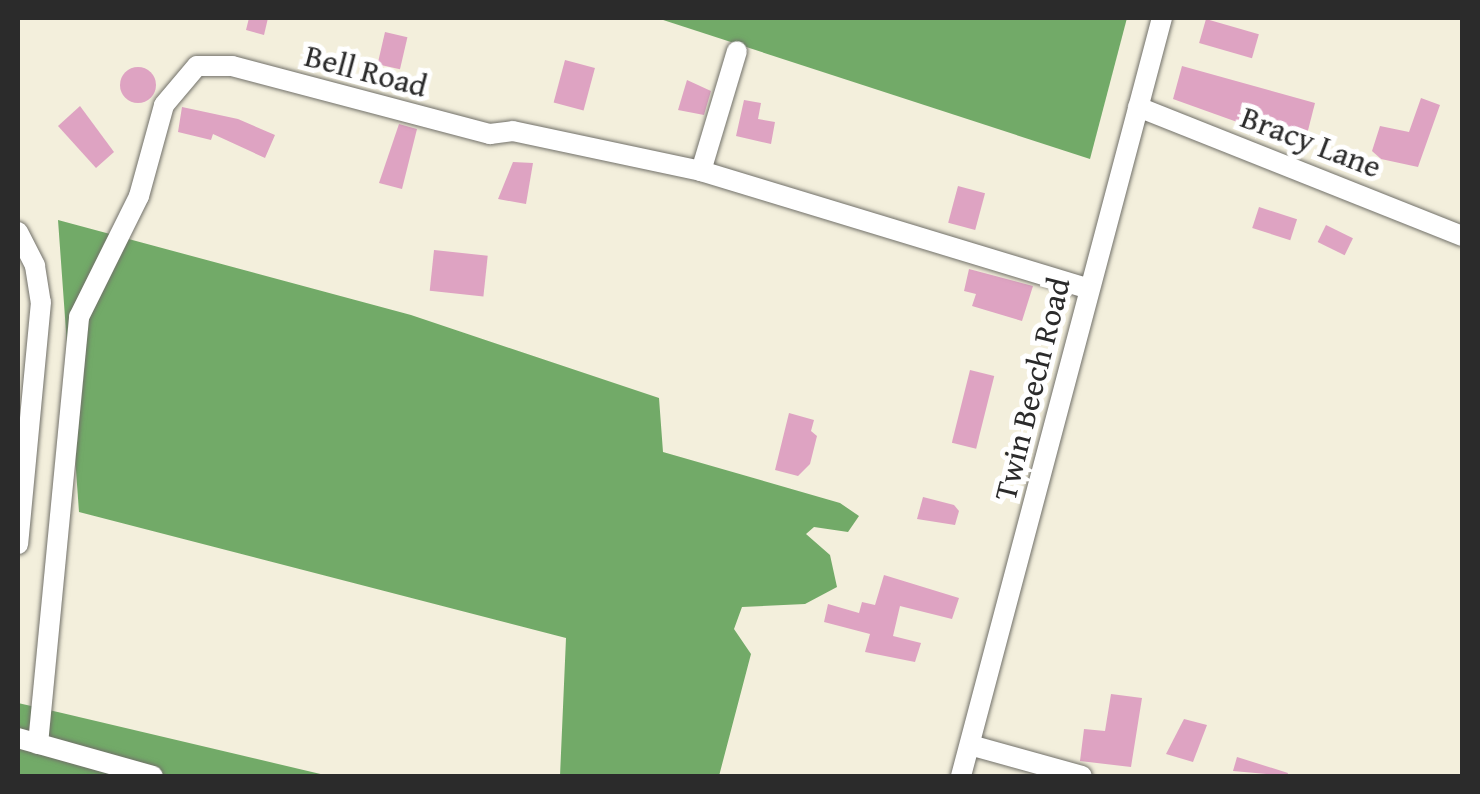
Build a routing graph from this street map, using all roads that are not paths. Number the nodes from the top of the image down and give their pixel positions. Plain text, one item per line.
1 (1162, 18) edge
2 (737, 51) dead end
3 (1138, 107) junction
4 (701, 171) junction
5 (18, 232) edge
6 (1462, 236) edge
7 (1089, 289) junction
8 (18, 544) edge
9 (28, 741) edge
10 (970, 745) junction
11 (153, 776) edge
12 (961, 776) edge
13 (1082, 776) edge

1 - 3 street, Twin Beech Road
2 - 4 street
3 - 6 street, Bracy Lane
3 - 7 street, Twin Beech Road
4 - 7 street, Bell Road
4 - 9 street, Bell Road
5 - 8 street
7 - 10 street, Twin Beech Road
9 - 11 street
10 - 12 street, Twin Beech Road
10 - 13 street

